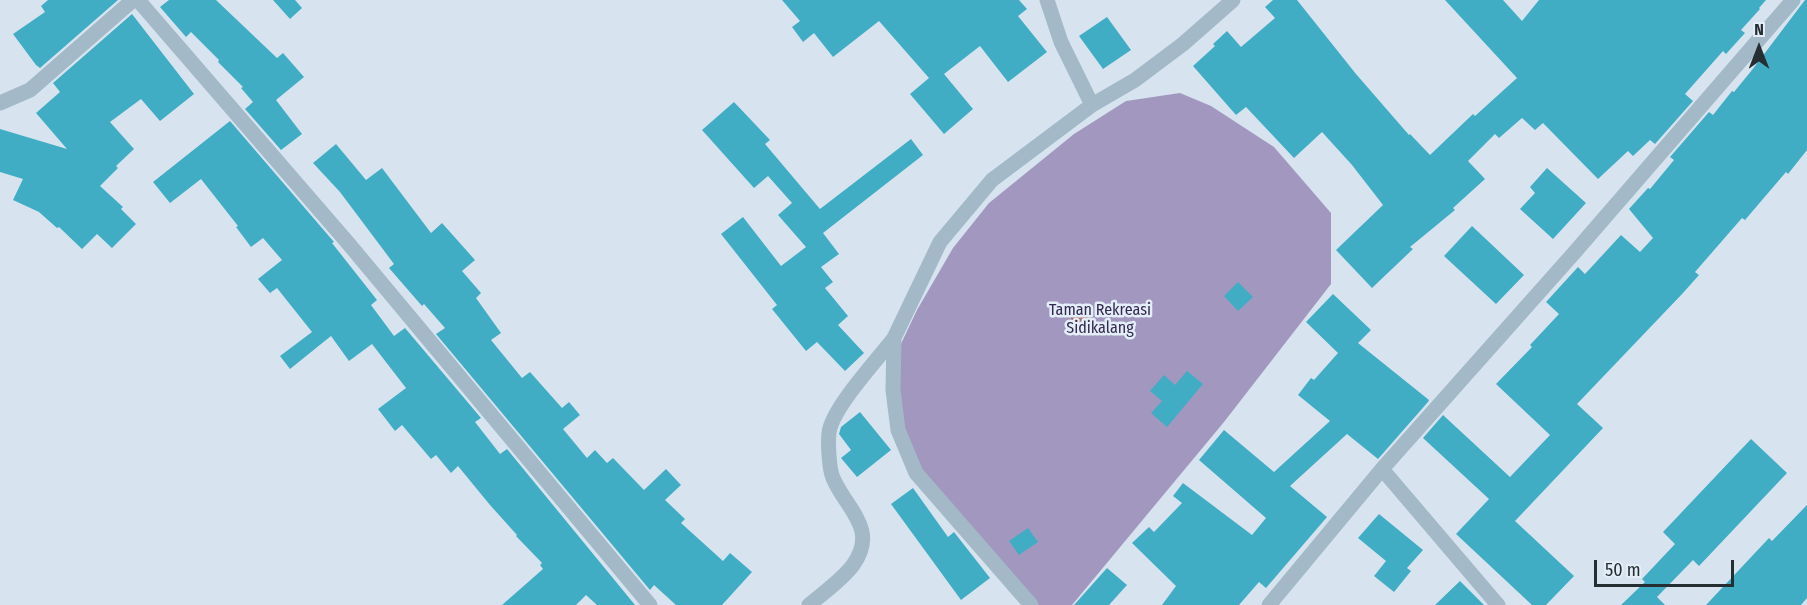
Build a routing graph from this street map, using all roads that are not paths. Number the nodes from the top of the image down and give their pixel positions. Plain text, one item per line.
1 (133, 0) edge
2 (138, 0) edge
3 (1047, 0) edge
4 (1233, 0) edge
5 (1792, 0) edge
6 (0, 103) edge
7 (1092, 105) junction
8 (894, 338) junction
9 (1382, 469) junction
10 (650, 605) edge
11 (809, 605) edge
12 (1031, 605) edge
13 (1269, 605) edge
14 (1498, 605) edge

1 - 6 street
2 - 10 street
3 - 7 street
4 - 7 street
5 - 9 street
7 - 8 street
8 - 11 street
8 - 12 street
9 - 13 street
9 - 14 street

